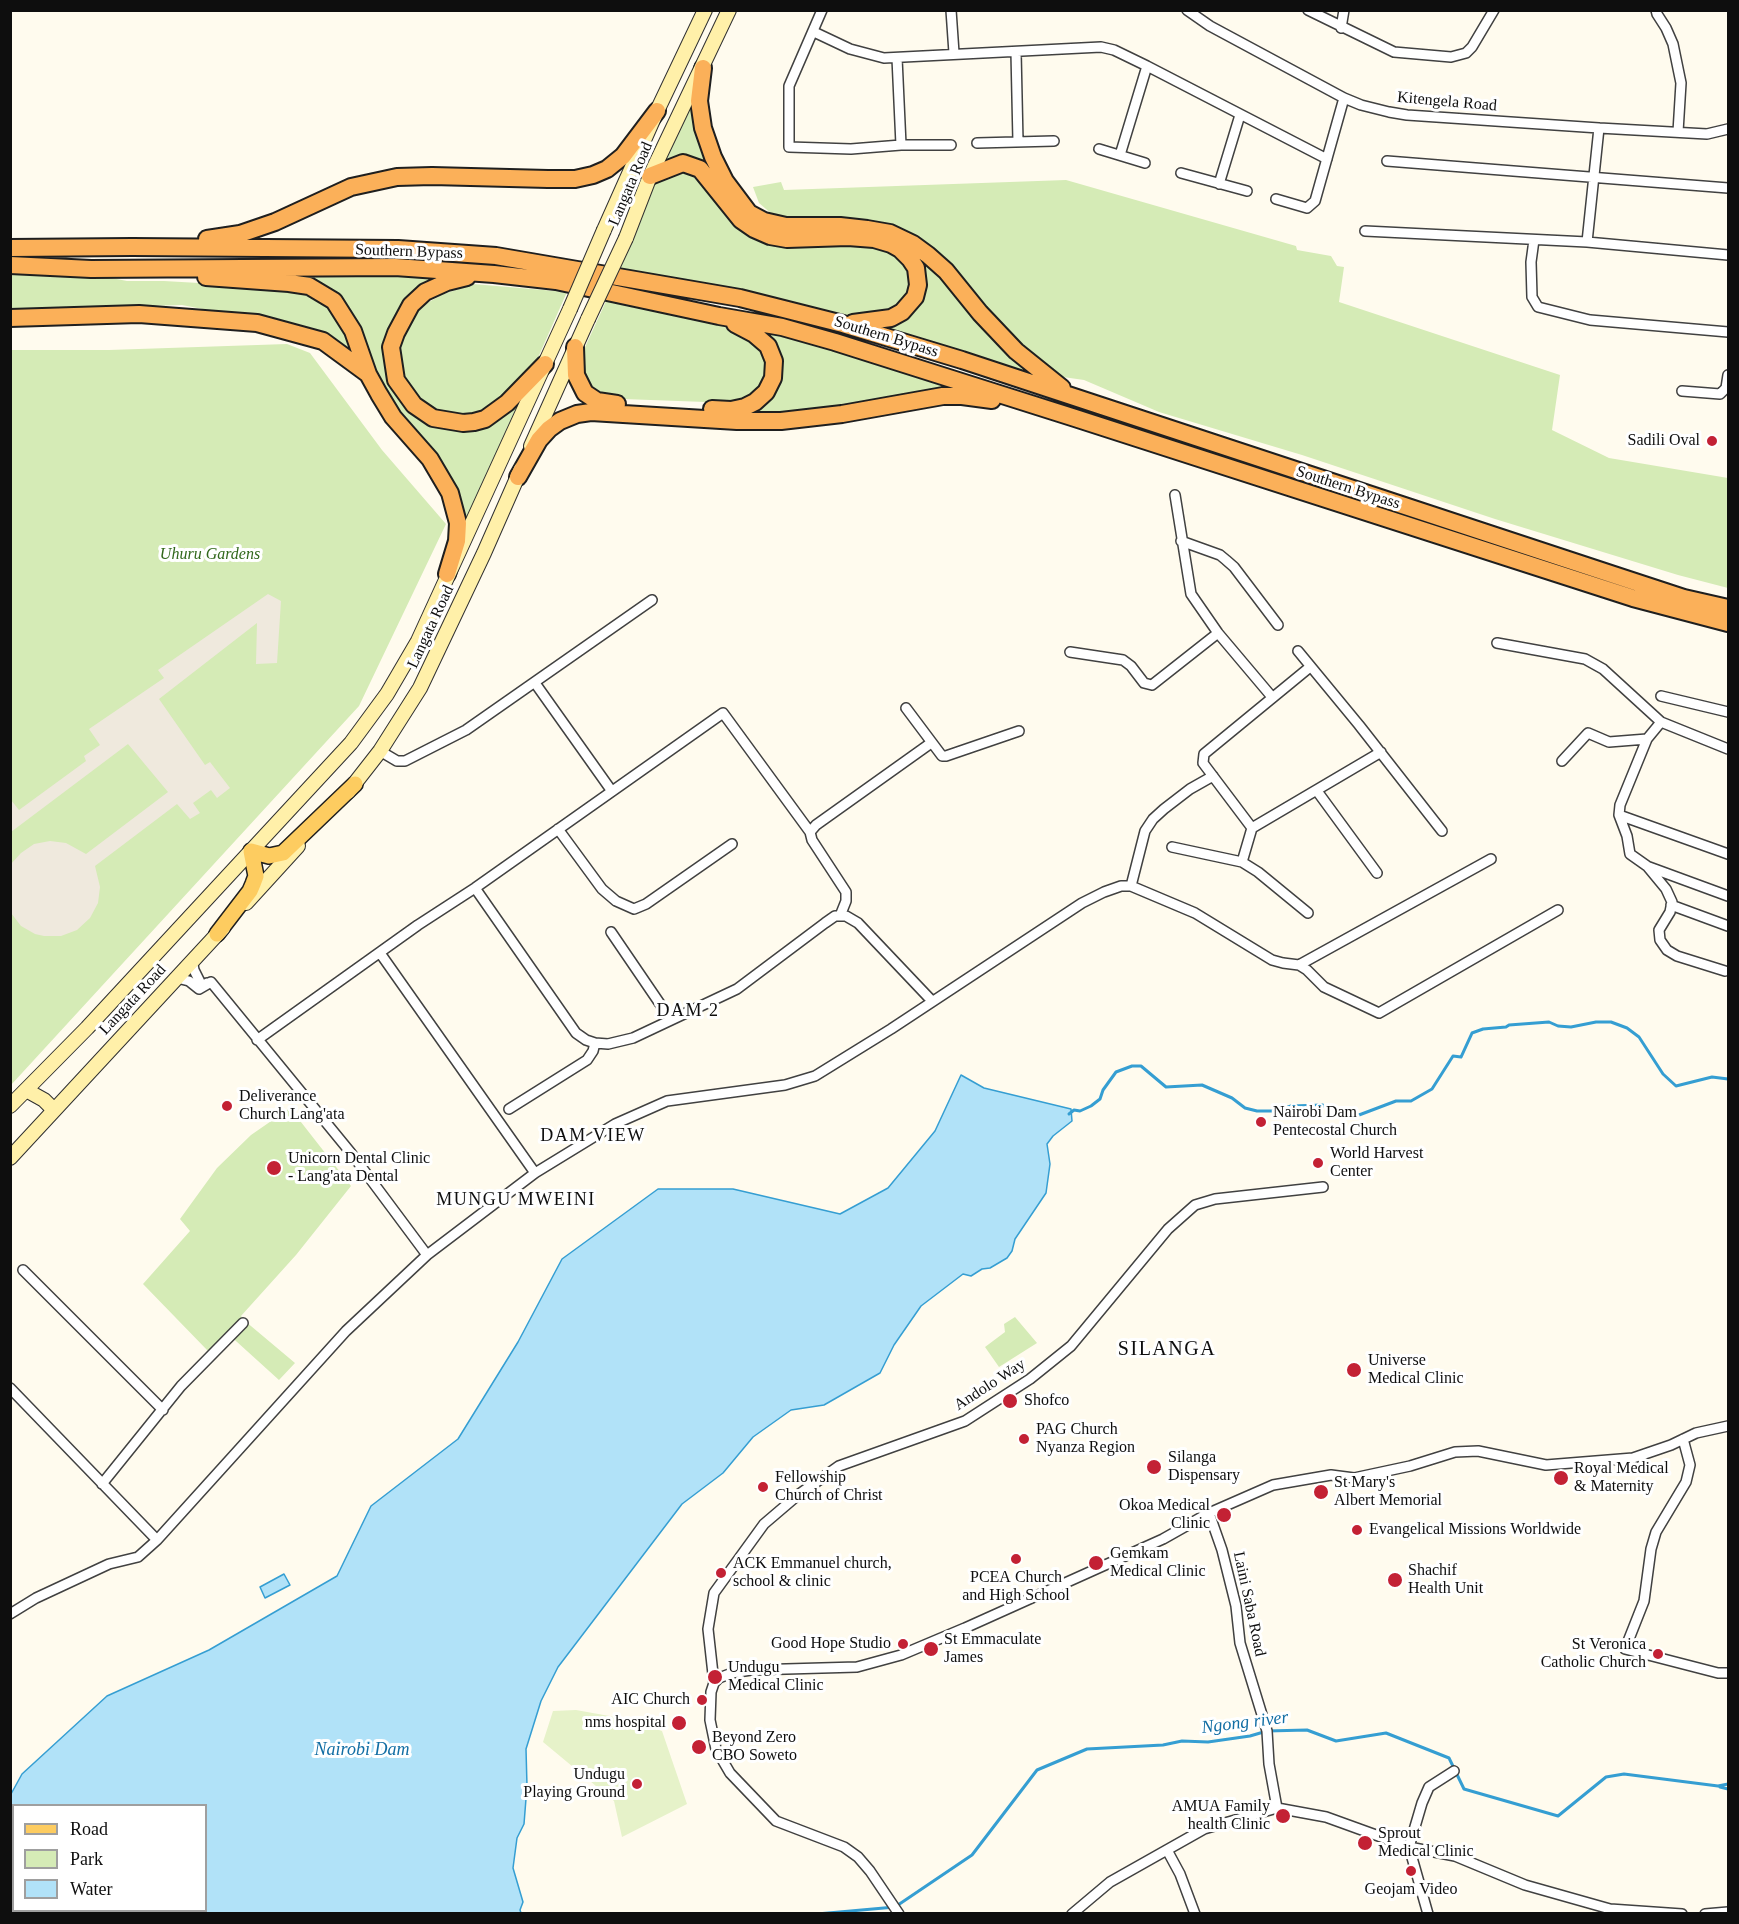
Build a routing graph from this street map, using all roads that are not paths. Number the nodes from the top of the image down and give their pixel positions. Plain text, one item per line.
1 (705, 10) edge
2 (729, 10) edge
3 (822, 10) edge
4 (951, 10) edge
5 (1187, 10) edge
6 (1308, 10) edge
7 (1344, 10) edge
8 (1494, 10) edge
9 (1656, 10) edge
10 (1341, 28) junction
11 (814, 32) junction
12 (1016, 52) junction
13 (954, 53) junction
14 (897, 58) junction
15 (1147, 66) junction
16 (703, 68) junction
17 (1344, 98) junction
18 (657, 111) junction
19 (1240, 115) junction
20 (1599, 128) junction
21 (1728, 129) edge
22 (1678, 132) junction
23 (1053, 141) dead end
24 (1018, 142) junction
25 (977, 143) dead end
26 (901, 145) junction
27 (951, 145) dead end
28 (1099, 149) dead end
29 (1120, 155) junction
30 (1327, 159) junction
31 (1387, 161) dead end
32 (1145, 164) dead end
33 (1181, 173) dead end
34 (650, 176) junction
35 (1595, 177) junction
36 (1218, 183) junction
37 (1728, 188) edge
38 (1247, 192) dead end
39 (1276, 199) dead end
40 (1365, 231) dead end
41 (1534, 240) junction
42 (1587, 242) junction
43 (132, 246) junction
44 (10, 248) edge
45 (1728, 255) edge
46 (10, 265) edge
47 (91, 269) junction
48 (494, 274) junction
49 (719, 316) junction
50 (10, 318) edge
51 (843, 324) junction
52 (1728, 332) edge
53 (574, 347) junction
54 (545, 364) junction
55 (1728, 375) edge
56 (372, 381) junction
57 (1682, 391) dead end
58 (1076, 397) junction
59 (410, 399) junction
60 (1076, 417) junction
61 (518, 477) junction
62 (1175, 495) dead end
63 (1181, 541) junction
64 (447, 574) junction
65 (652, 600) dead end
66 (1728, 608) edge
67 (1728, 623) edge
68 (1278, 625) dead end
69 (1218, 633) junction
70 (1497, 643) dead end
71 (1298, 651) dead end
72 (1070, 652) dead end
73 (1310, 667) junction
74 (535, 683) junction
75 (1661, 696) dead end
76 (1272, 697) junction
77 (906, 708) dead end
78 (1728, 712) edge
79 (1661, 722) junction
80 (1019, 731) dead end
81 (1647, 739) junction
82 (931, 743) junction
83 (1728, 749) edge
84 (380, 751) junction
85 (1380, 752) junction
86 (1562, 761) dead end
87 (1212, 776) junction
88 (355, 784) junction
89 (611, 790) junction
90 (1317, 791) junction
91 (1619, 814) junction
92 (1252, 828) junction
93 (558, 829) junction
94 (1442, 831) dead end
95 (810, 832) junction
96 (732, 844) dead end
97 (1172, 847) dead end
98 (251, 851) junction
99 (1728, 854) edge
100 (1491, 859) dead end
101 (1242, 862) junction
102 (1647, 867) junction
103 (1377, 873) dead end
104 (1131, 886) junction
105 (475, 888) junction
106 (1728, 896) edge
107 (1671, 905) junction
108 (1558, 910) dead end
109 (1308, 913) dead end
110 (840, 915) junction
111 (1728, 926) edge
112 (611, 932) dead end
113 (217, 934) junction
114 (380, 953) junction
115 (192, 960) junction
116 (1299, 965) junction
117 (1725, 971) dead end
118 (177, 978) junction
119 (211, 982) junction
120 (932, 1001) junction
121 (671, 1020) junction
122 (257, 1040) junction
123 (595, 1043) junction
124 (26, 1090) junction
125 (10, 1106) edge
126 (54, 1110) junction
127 (509, 1110) dead end
128 (10, 1158) edge
129 (535, 1173) junction
130 (1323, 1187) dead end
131 (427, 1255) junction
132 (23, 1270) dead end
133 (243, 1323) dead end
134 (10, 1388) edge
135 (163, 1410) junction
136 (1728, 1426) edge
137 (1683, 1438) junction
138 (102, 1484) junction
139 (1209, 1513) junction
140 (157, 1540) junction
141 (10, 1614) edge
142 (1728, 1673) edge
143 (714, 1683) junction
144 (1451, 1772) dead end
145 (1277, 1808) junction
146 (1409, 1847) junction
147 (1167, 1850) junction
148 (1728, 1912) edge
149 (899, 1913) edge
150 (1072, 1914) edge
151 (1195, 1914) edge
152 (1428, 1914) edge
153 (1682, 1914) edge
154 (1705, 1914) edge

1 - 18 main road, Langata Road
2 - 16 main road, Langata Road
3 - 11 street
4 - 13 street
5 - 17 street, Kitengela Road
6 - 10 street
7 - 10 street
8 - 10 street
9 - 22 street
11 - 14 street
11 - 26 street
12 - 13 street
12 - 15 street
12 - 24 street
13 - 14 street
14 - 26 street
15 - 19 street
15 - 29 street
16 - 34 main road, Langata Road
16 - 58 highway
17 - 20 street, Kitengela Road
17 - 30 street
18 - 43 highway
18 - 54 main road, Langata Road, bridge
19 - 30 street
19 - 36 street
20 - 22 street, Kitengela Road
20 - 35 street
21 - 22 street, Kitengela Road
23 - 24 street
24 - 25 street
26 - 27 street
28 - 29 street
29 - 32 street
30 - 39 street
31 - 35 street
33 - 36 street
34 - 51 highway
34 - 53 main road, Langata Road, bridge
35 - 37 street
35 - 42 street
36 - 38 street
40 - 41 street
41 - 42 street
41 - 52 street
42 - 45 street
43 - 44 highway, Southern Bypass
43 - 51 highway, Southern Bypass
46 - 47 highway, Southern Bypass
47 - 48 highway, Southern Bypass
47 - 56 highway
48 - 49 highway, Southern Bypass
48 - 59 highway
49 - 53 highway
49 - 60 highway, Southern Bypass
50 - 56 highway
51 - 58 highway, Southern Bypass
53 - 61 main road, Langata Road
54 - 59 highway
54 - 64 main road, Langata Road
55 - 57 street
56 - 59 highway
56 - 64 highway
58 - 66 highway, Southern Bypass
60 - 61 highway
60 - 67 highway, Southern Bypass
61 - 84 main road, Langata Road
62 - 63 street
63 - 68 street
63 - 69 street
64 - 98 main road, Langata Road
65 - 74 street
69 - 72 street
69 - 76 street
70 - 79 street
71 - 73 street
73 - 76 street
73 - 85 street
74 - 84 street
74 - 89 street
75 - 78 street
76 - 87 street
77 - 82 street
79 - 81 street
79 - 83 street
80 - 82 street
81 - 86 street
81 - 91 street
82 - 95 street
84 - 88 main road, Langata Road
85 - 90 street
85 - 94 street
87 - 92 street
87 - 104 street
88 - 98 main road
88 - 113 main road, Langata Road
89 - 93 street
89 - 95 street
90 - 92 street
90 - 103 street
91 - 99 street
91 - 102 street
92 - 101 street
93 - 96 street
93 - 105 street
95 - 110 street
97 - 101 street
98 - 113 main road
98 - 124 main road, Langata Road
100 - 116 street
101 - 109 street
102 - 106 street
102 - 107 street
104 - 116 street
104 - 120 street
105 - 114 street
105 - 123 street
107 - 111 street
107 - 117 street
108 - 116 street
110 - 120 street
110 - 121 street
112 - 121 street
113 - 115 main road, Langata Road
114 - 122 street
114 - 129 street
115 - 118 main road, Langata Road
115 - 119 street
118 - 119 street
118 - 126 main road, Langata Road
119 - 122 street
120 - 129 street
121 - 123 street
122 - 131 street
123 - 127 street
124 - 125 main road, Langata Road
124 - 126 main road
126 - 128 main road, Langata Road
129 - 131 street
130 - 143 street, Andolo Way
131 - 140 street
132 - 135 street
133 - 135 street
134 - 138 street
135 - 138 street
136 - 137 street
137 - 139 street
137 - 142 street
138 - 140 street
139 - 143 street
139 - 145 street, Laini Saba Road
140 - 141 street
143 - 149 street, Andolo Way
144 - 146 street
145 - 146 street
145 - 147 street
146 - 152 street
146 - 153 street
147 - 150 street
147 - 151 street
148 - 154 street

